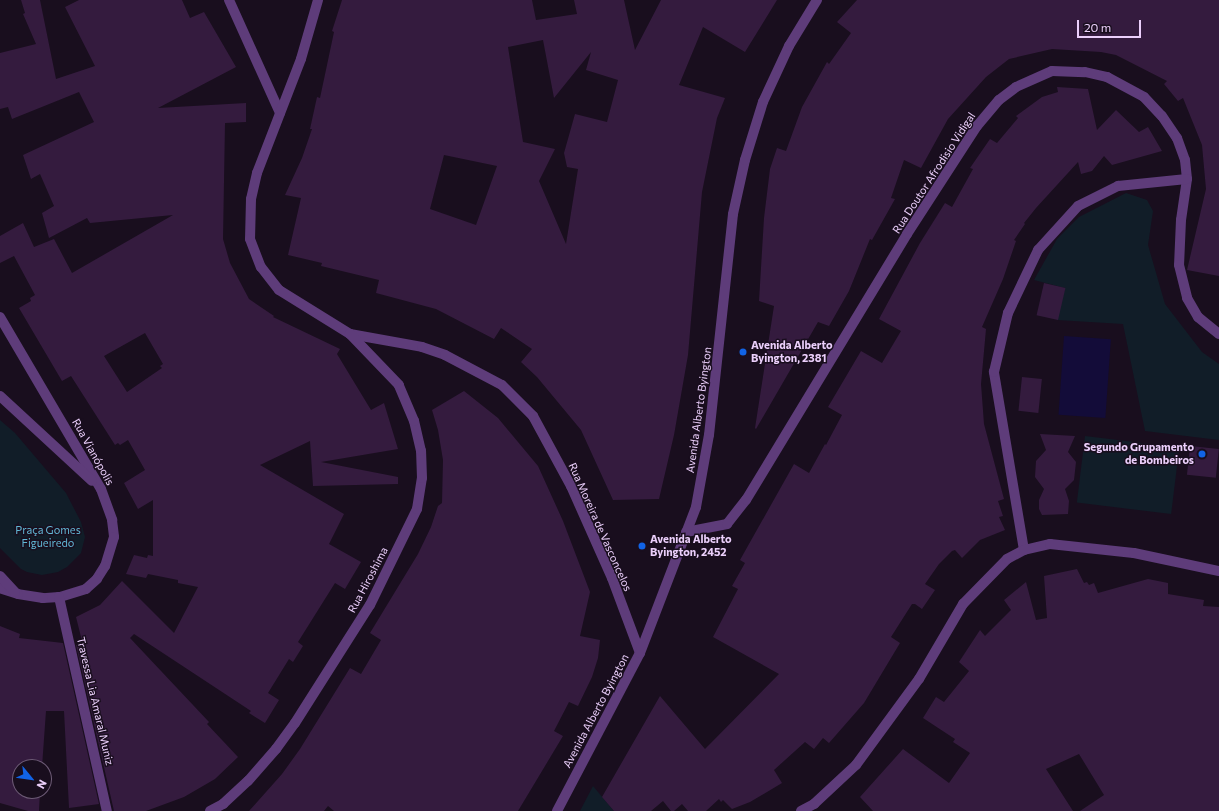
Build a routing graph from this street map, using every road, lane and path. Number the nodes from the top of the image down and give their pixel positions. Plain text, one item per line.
1 (229, 0) edge
2 (318, 0) edge
3 (817, 0) edge
4 (280, 113) junction
5 (1186, 179) junction
6 (0, 317) edge
7 (350, 334) junction
8 (1219, 334) edge
9 (0, 396) edge
10 (101, 489) junction
11 (686, 532) junction
12 (1024, 550) junction
13 (1219, 571) edge
14 (0, 576) edge
15 (0, 588) edge
16 (18, 594) junction
17 (59, 597) junction
18 (640, 653) junction
19 (107, 811) edge
20 (210, 811) edge
21 (557, 811) edge
22 (801, 811) edge

1 - 4 street
2 - 4 street, Rua Moreira de Vasconcelos
3 - 11 street, Avenida Alberto Byington
4 - 7 street, Rua Moreira de Vasconcelos
5 - 8 street, Rua Doutor Afrodisio Vidigal
5 - 11 street, Rua Doutor Afrodisio Vidigal
5 - 12 street
6 - 10 street, Rua Vianópolis
7 - 18 street, Rua Moreira de Vasconcelos
7 - 20 street, Rua Hiroshima
9 - 10 street
10 - 17 street, Rua Vianópolis
11 - 18 street, Avenida Alberto Byington
12 - 13 street
12 - 22 street
14 - 16 street
15 - 16 street, Rua Vianópolis
16 - 17 street, Rua Vianópolis
17 - 19 street, Travessa Lia Amaral Muniz
18 - 21 street, Avenida Alberto Byington

